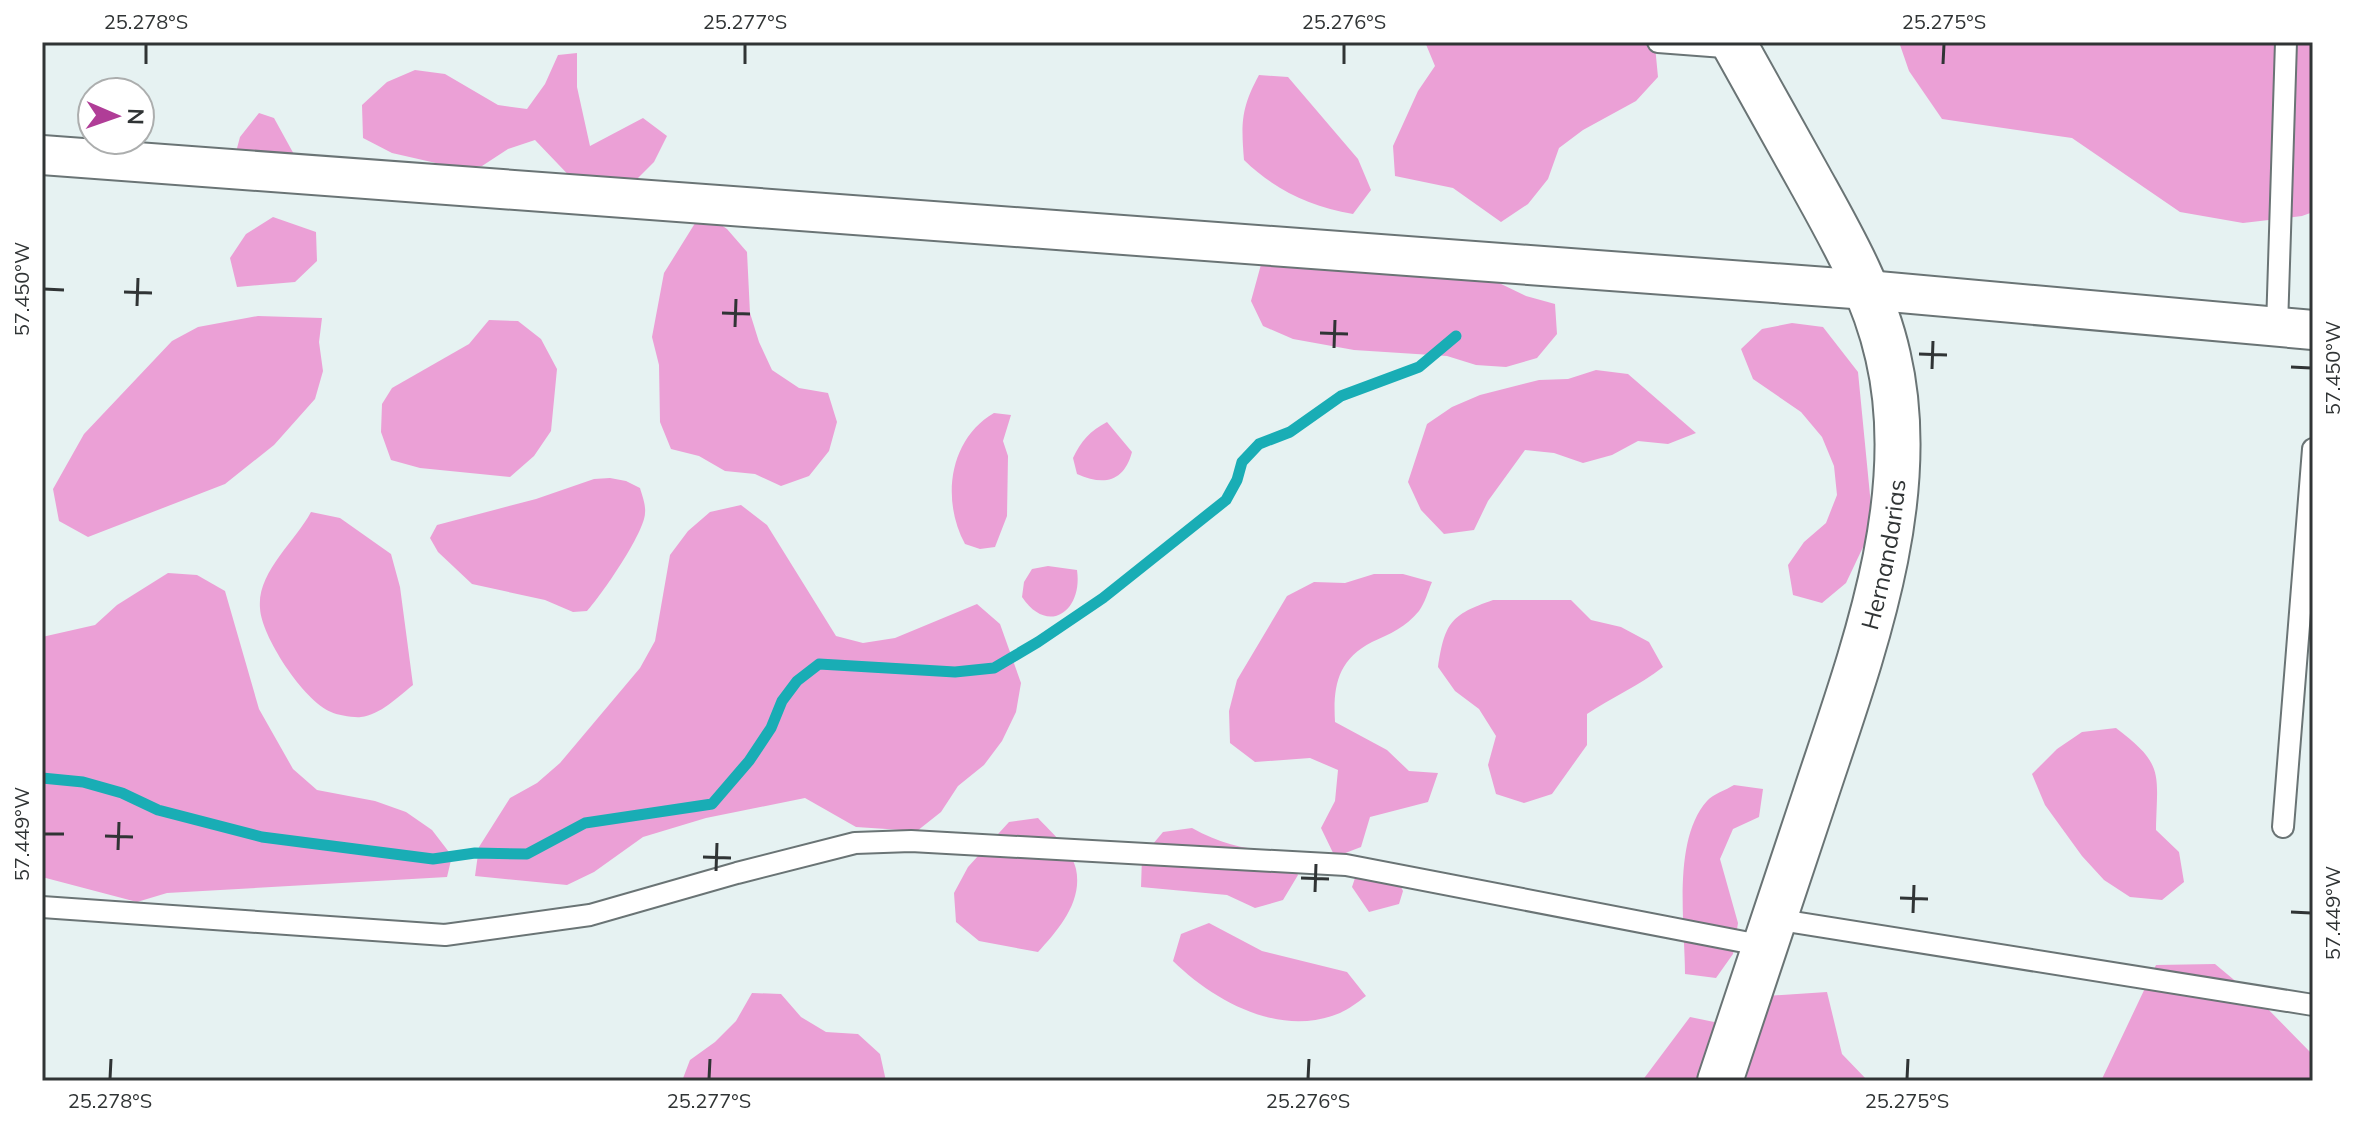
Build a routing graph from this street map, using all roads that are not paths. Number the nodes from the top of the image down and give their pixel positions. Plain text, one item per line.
1 (1658, 42) edge
2 (2286, 42) edge
3 (1735, 45) edge
4 (42, 155) edge
5 (1867, 290) junction
6 (2295, 328) edge
7 (2313, 449) edge
8 (2283, 827) dead end
9 (42, 907) edge
10 (1770, 933) junction
11 (2313, 1005) edge
12 (1720, 1081) edge

1 - 3 lane
2 - 6 lane
3 - 5 street, Hernandarias
4 - 5 street
5 - 6 street
5 - 10 street, Hernandarias
7 - 8 lane
9 - 10 lane
10 - 11 lane
10 - 12 street, Hernandarias

